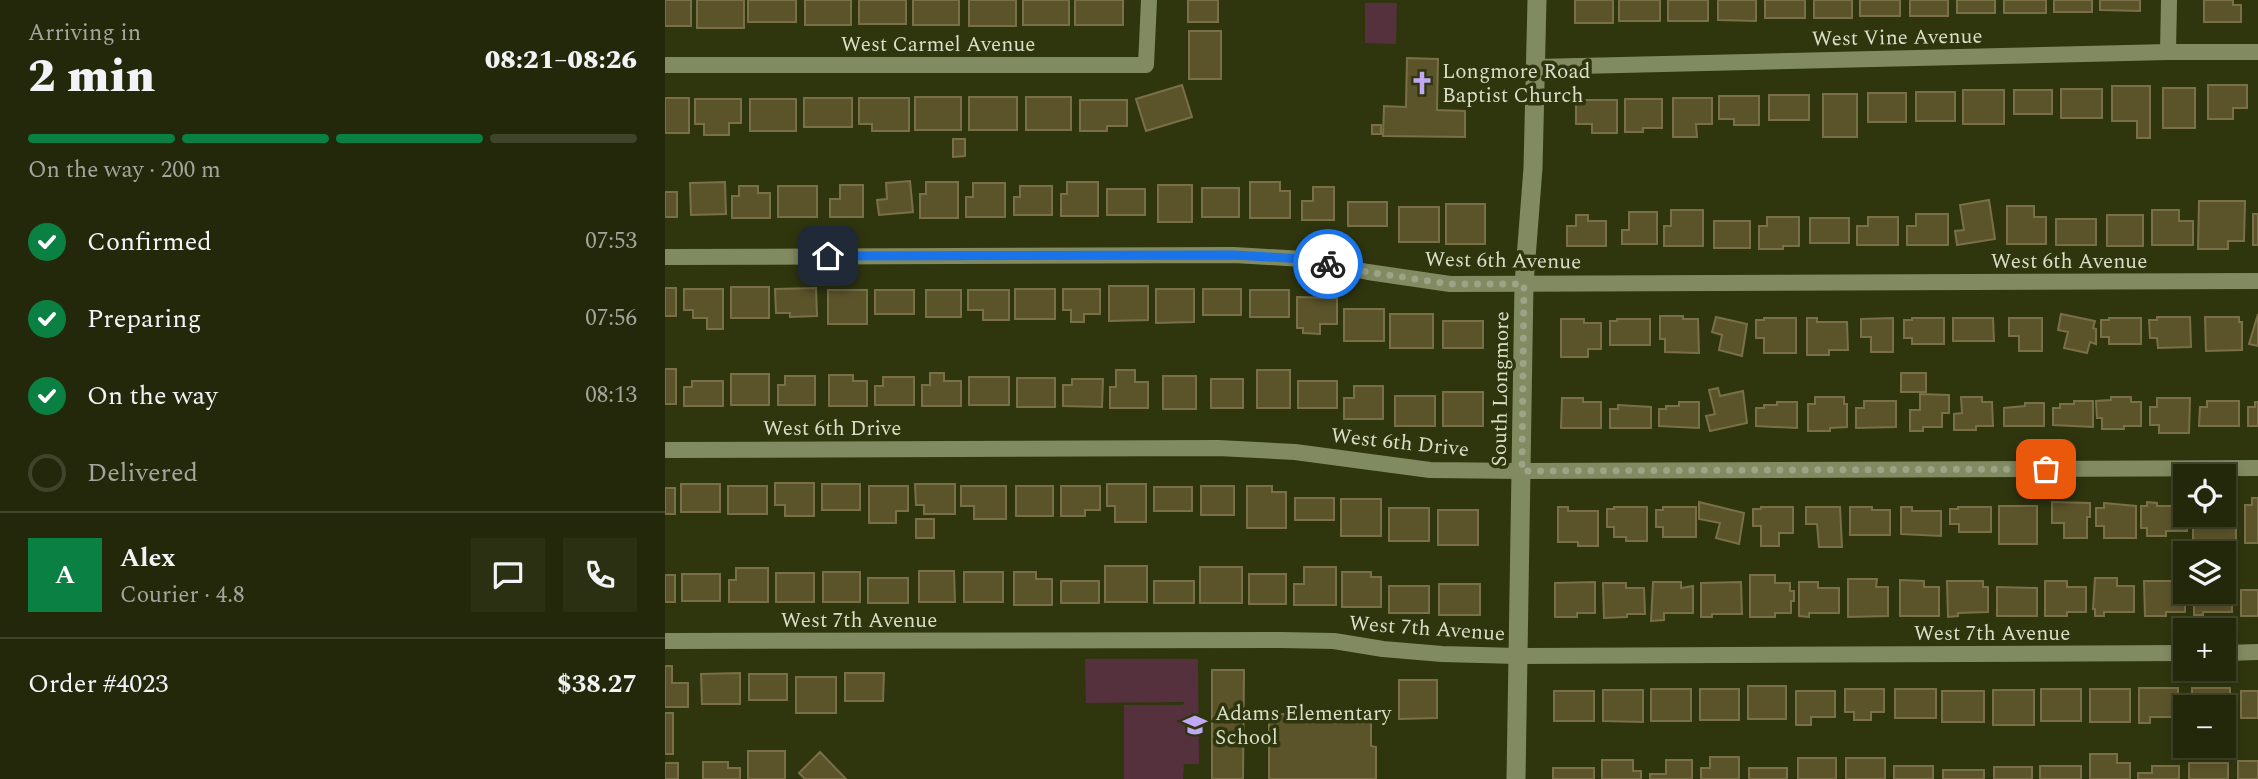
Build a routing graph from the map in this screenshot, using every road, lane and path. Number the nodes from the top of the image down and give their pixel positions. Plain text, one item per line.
1 (1149, 0) edge
2 (1537, 0) edge
3 (2169, 0) edge
4 (2168, 52) junction
5 (2258, 52) edge
6 (665, 65) edge
7 (1536, 67) junction
8 (665, 257) edge
9 (2258, 281) edge
10 (1524, 284) junction
11 (665, 450) edge
12 (2258, 468) edge
13 (1522, 471) junction
14 (665, 641) edge
15 (2258, 652) edge
16 (2173, 653) edge
17 (2236, 653) edge
18 (1518, 656) junction
19 (1516, 779) edge

1 - 6 street, West Carmel Avenue
2 - 7 street, South Longmore
3 - 4 street
4 - 5 street, West Vine Avenue
4 - 7 street, West Vine Avenue
7 - 10 street, South Longmore
8 - 10 street, West 6th Avenue
9 - 10 street, West 6th Avenue
10 - 13 street, South Longmore
11 - 13 street, West 6th Drive
12 - 13 street, West 6th Drive
13 - 18 street, South Longmore
14 - 18 street, West 7th Avenue
15 - 17 street
16 - 18 street, West 7th Avenue
18 - 19 street, South Longmore

